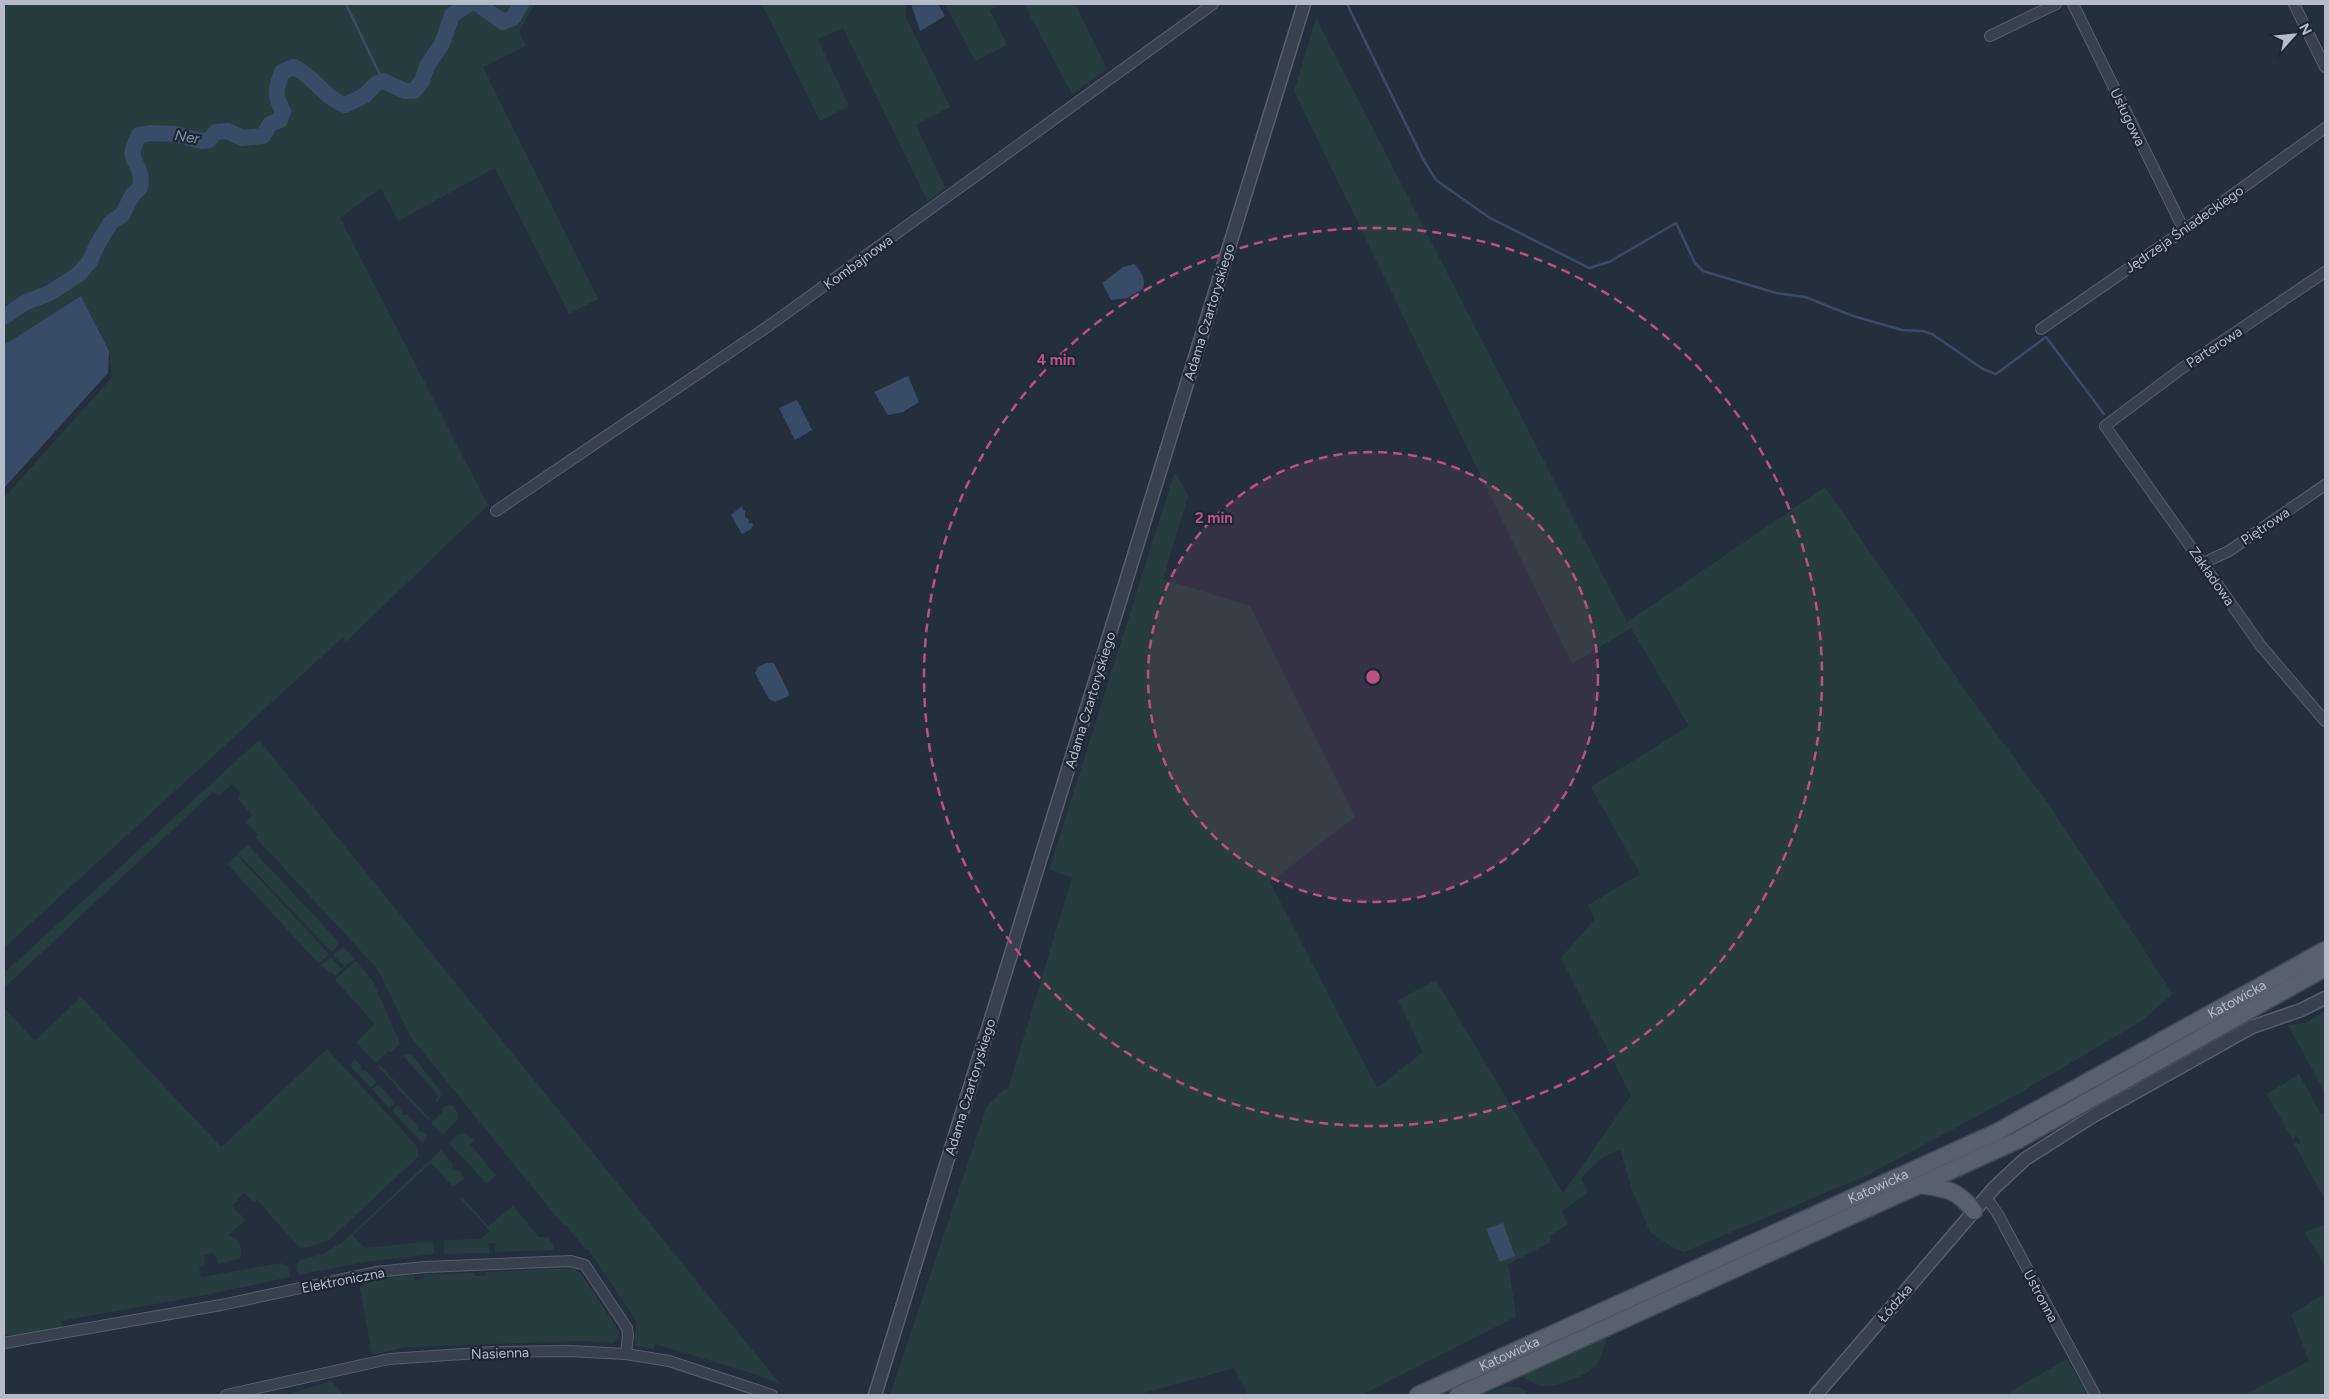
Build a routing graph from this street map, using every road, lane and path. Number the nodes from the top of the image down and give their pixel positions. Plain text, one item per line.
1 (1213, 4) edge
2 (1304, 4) edge
3 (2056, 4) edge
4 (2073, 4) edge
5 (2294, 4) edge
6 (1990, 36) dead end
7 (2325, 67) edge
8 (2325, 128) edge
9 (2184, 230) junction
10 (2325, 272) edge
11 (2041, 329) dead end
12 (2105, 426) joint
13 (2325, 486) edge
14 (496, 511) dead end
15 (2203, 564) junction
16 (2325, 722) edge
17 (2325, 950) edge
18 (2325, 968) edge
19 (2325, 998) edge
20 (1920, 1185) junction
21 (1980, 1205) junction
22 (4, 1343) edge
23 (626, 1354) junction
24 (226, 1395) edge
25 (772, 1395) edge
26 (875, 1395) edge
27 (1418, 1395) edge
28 (1458, 1395) edge
29 (1816, 1395) edge
30 (2095, 1395) edge

1 - 14 street, Kombajnowa
2 - 26 street, Adama Czartoryskiego
3 - 6 street
4 - 9 street, Usługowa
5 - 7 street
8 - 9 street, Jędrzeja Śniadeckiego
9 - 11 street, Jędrzeja Śniadeckiego
10 - 12 street, Parterowa
12 - 15 street, Zakładowa
13 - 15 street, Piętrowa
15 - 16 street, Zakładowa
17 - 27 main road, Katowicka
18 - 20 main road, Katowicka
19 - 21 street, Łódzka
20 - 21 main road
20 - 28 main road, Katowicka
21 - 29 street, Łódzka
21 - 30 street, Ustronna
22 - 23 street, Elektroniczna
23 - 24 street, Nasienna
23 - 25 street, Nasienna

